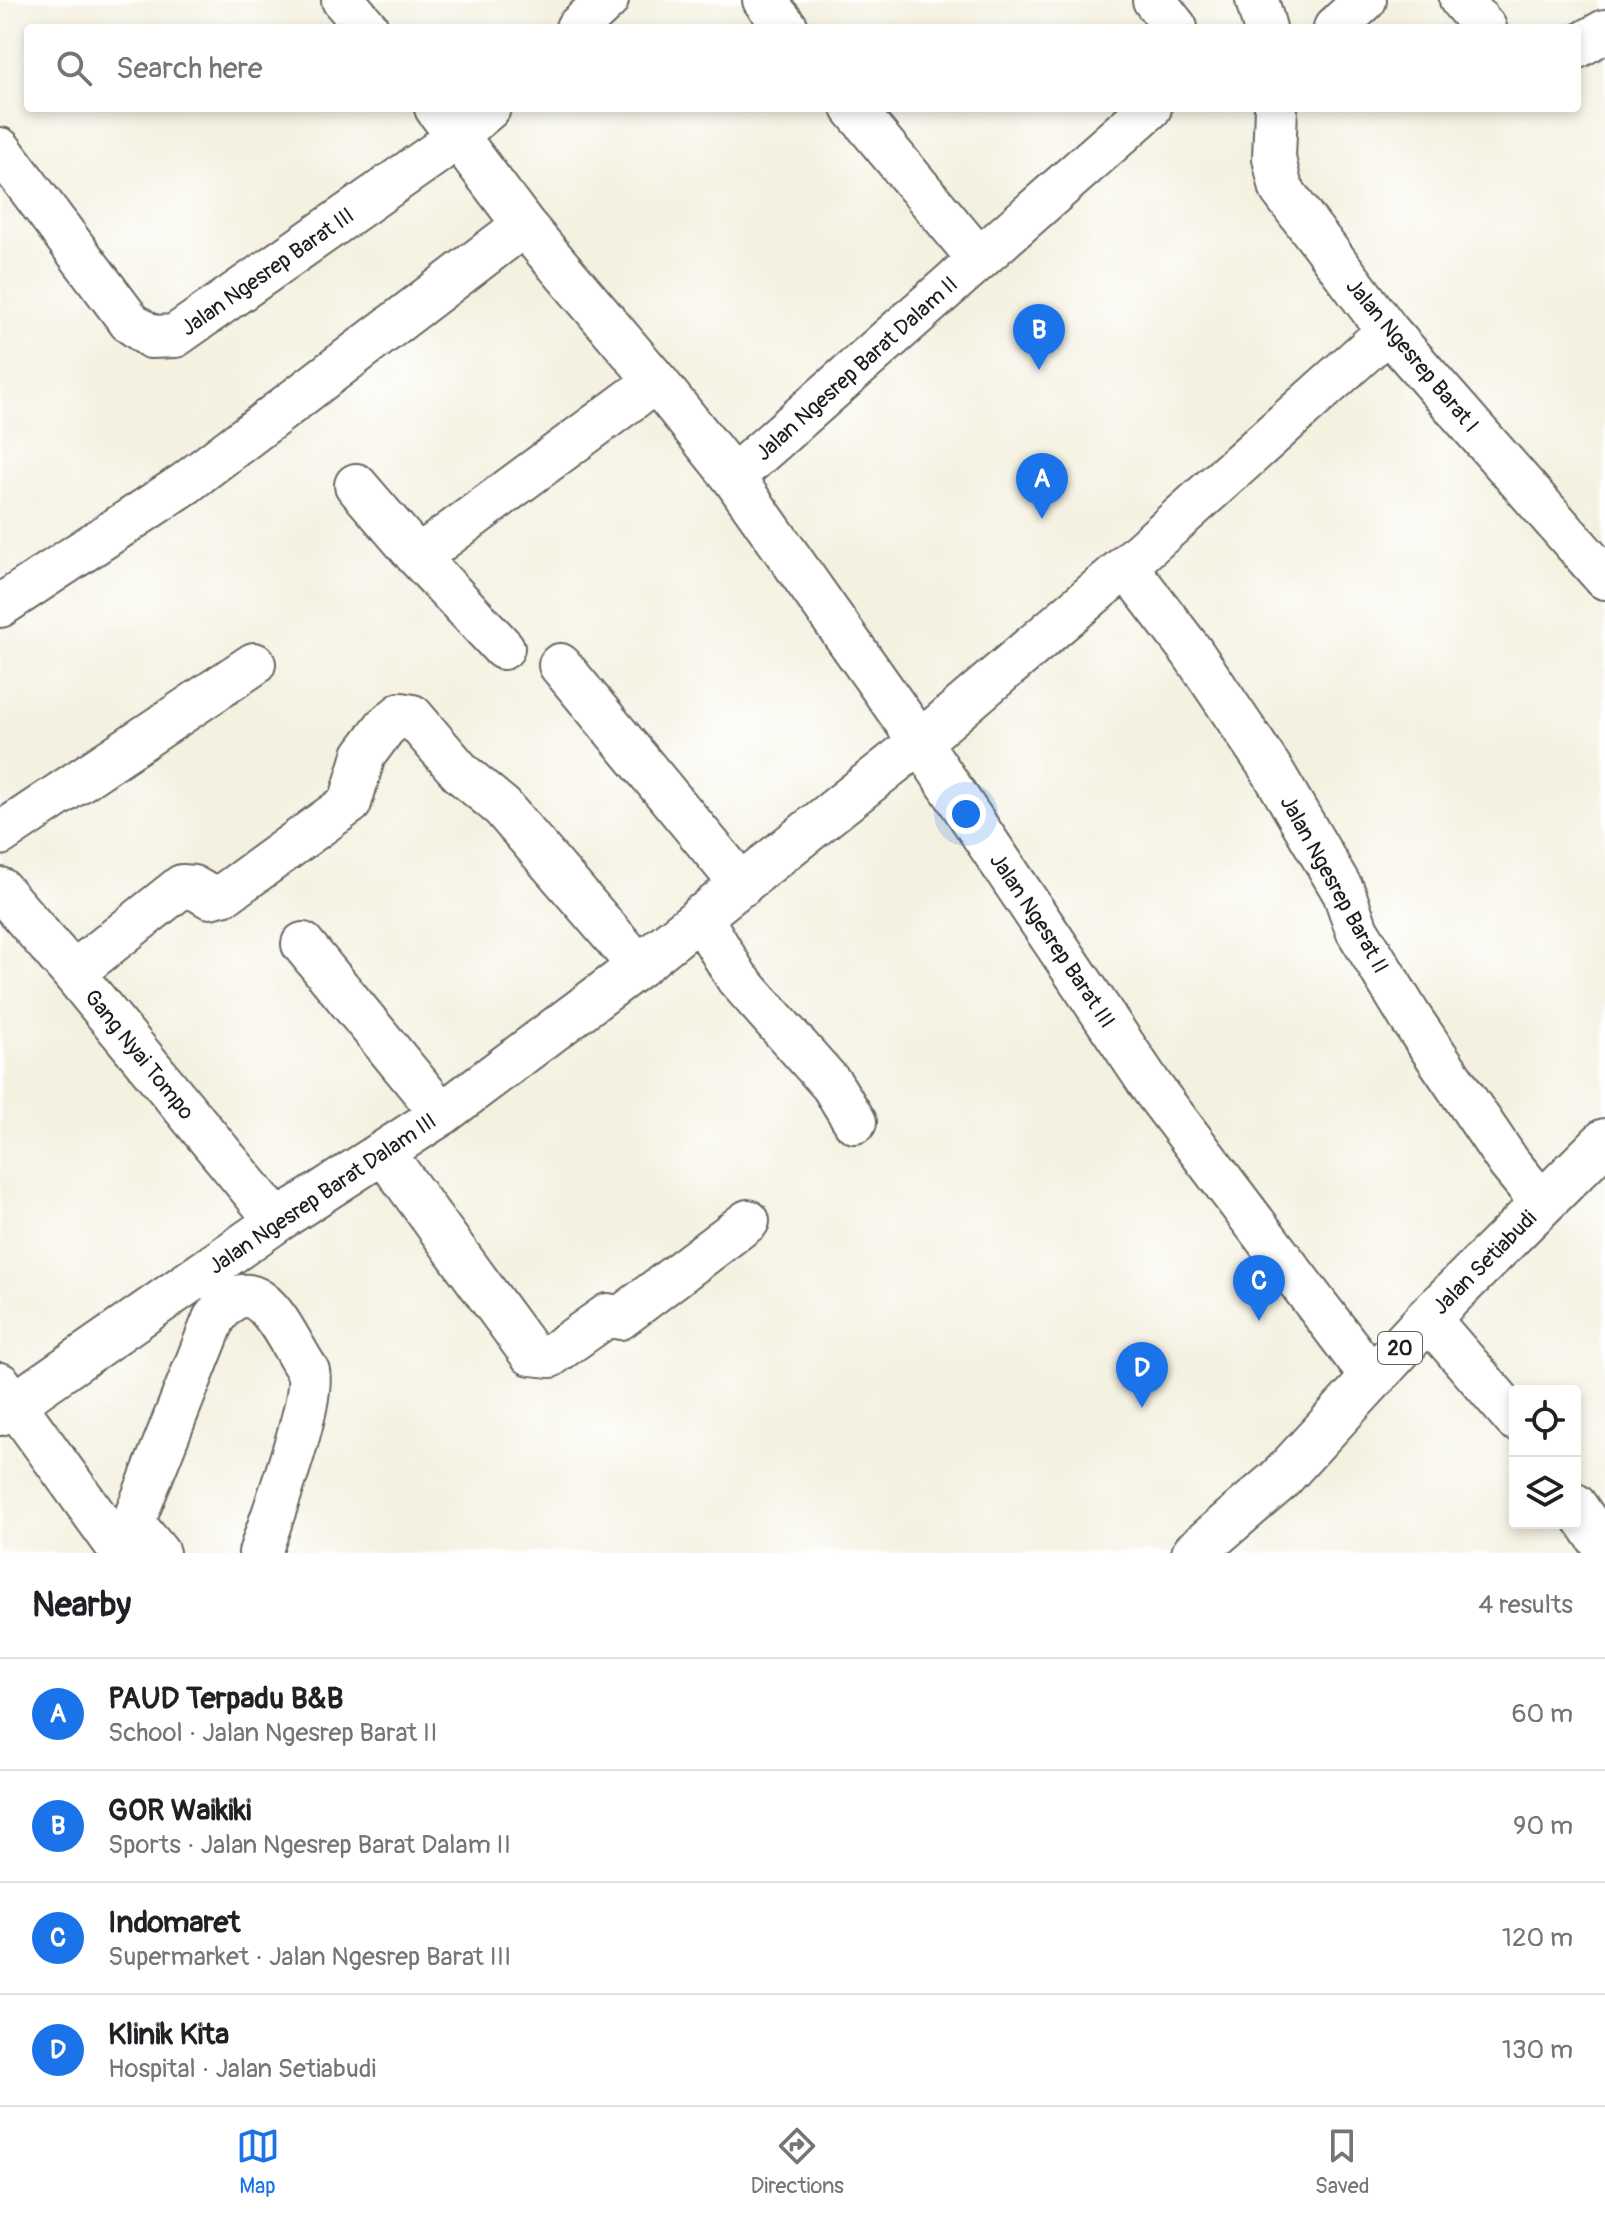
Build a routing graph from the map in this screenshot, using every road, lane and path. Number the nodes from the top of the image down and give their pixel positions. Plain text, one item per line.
1 (343, 0) edge
2 (607, 0) edge
3 (764, 0) edge
4 (1154, 0) edge
5 (1365, 0) edge
6 (1461, 0) edge
7 (364, 24) edge
8 (581, 24) edge
9 (784, 24) edge
10 (1173, 24) edge
11 (1339, 24) edge
12 (1482, 24) edge
13 (1605, 31) edge
14 (1581, 45) edge
15 (477, 112) edge
16 (856, 112) edge
17 (1145, 112) edge
18 (1276, 112) edge
19 (447, 122) edge
20 (0, 149) edge
21 (524, 225) junction
22 (978, 258) junction
23 (1388, 331) junction
24 (656, 381) junction
25 (733, 477) junction
26 (356, 485) dead end
27 (418, 557) junction
28 (1126, 566) junction
29 (1605, 578) edge
30 (0, 606) edge
31 (503, 648) dead end
32 (254, 664) dead end
33 (560, 665) dead end
34 (920, 742) junction
35 (0, 834) edge
36 (742, 885) junction
37 (0, 889) edge
38 (700, 916) junction
39 (303, 944) dead end
40 (639, 966) junction
41 (73, 973) junction
42 (442, 1114) junction
43 (855, 1122) dead end
44 (1605, 1141) edge
45 (384, 1153) junction
46 (1542, 1203) junction
47 (277, 1221) junction
48 (748, 1221) dead end
49 (1428, 1318) junction
50 (1372, 1378) junction
51 (5, 1401) edge
52 (1509, 1412) edge
53 (1581, 1514) edge
54 (1605, 1548) edge
55 (122, 1553) edge
56 (158, 1553) edge
57 (260, 1553) edge
58 (1194, 1553) edge

1 - 7 street
2 - 8 street
3 - 9 street
4 - 10 street
5 - 11 street
6 - 12 street
13 - 14 street
15 - 19 street
16 - 22 street, Jalan Ngesrep Barat Dalam II
17 - 22 street, Jalan Ngesrep Barat Dalam II
18 - 23 street, Jalan Ngesrep Barat I
19 - 20 street, Jalan Ngesrep Barat III
19 - 21 street, Jalan Ngesrep Barat III
21 - 24 street, Jalan Ngesrep Barat III
21 - 30 street
22 - 25 street, Jalan Ngesrep Barat Dalam II
23 - 28 street
23 - 29 street, Jalan Ngesrep Barat I
24 - 25 street, Jalan Ngesrep Barat III
24 - 27 street
25 - 34 street, Jalan Ngesrep Barat III
26 - 27 street
27 - 31 street
28 - 34 street
28 - 46 street, Jalan Ngesrep Barat II
32 - 35 street
33 - 36 street
34 - 36 street, Jalan Ngesrep Barat Dalam III
34 - 50 street, Jalan Ngesrep Barat III
36 - 38 street, Jalan Ngesrep Barat Dalam III
37 - 41 street, Gang Nyai Tompo
38 - 40 street, Jalan Ngesrep Barat Dalam III
38 - 43 street
39 - 42 street
40 - 41 street
40 - 42 street, Jalan Ngesrep Barat Dalam III
41 - 47 street, Gang Nyai Tompo
42 - 45 street, Jalan Ngesrep Barat Dalam III
44 - 46 highway, Jalan Setiabudi / 20
45 - 47 street, Jalan Ngesrep Barat Dalam III
45 - 48 street
46 - 49 highway, Jalan Setiabudi / 20
47 - 51 street, Jalan Ngesrep Barat Dalam III
49 - 50 highway, Jalan Setiabudi / 20
49 - 52 street
50 - 58 highway, Jalan Setiabudi / 20
51 - 55 street
53 - 54 street
56 - 57 street

